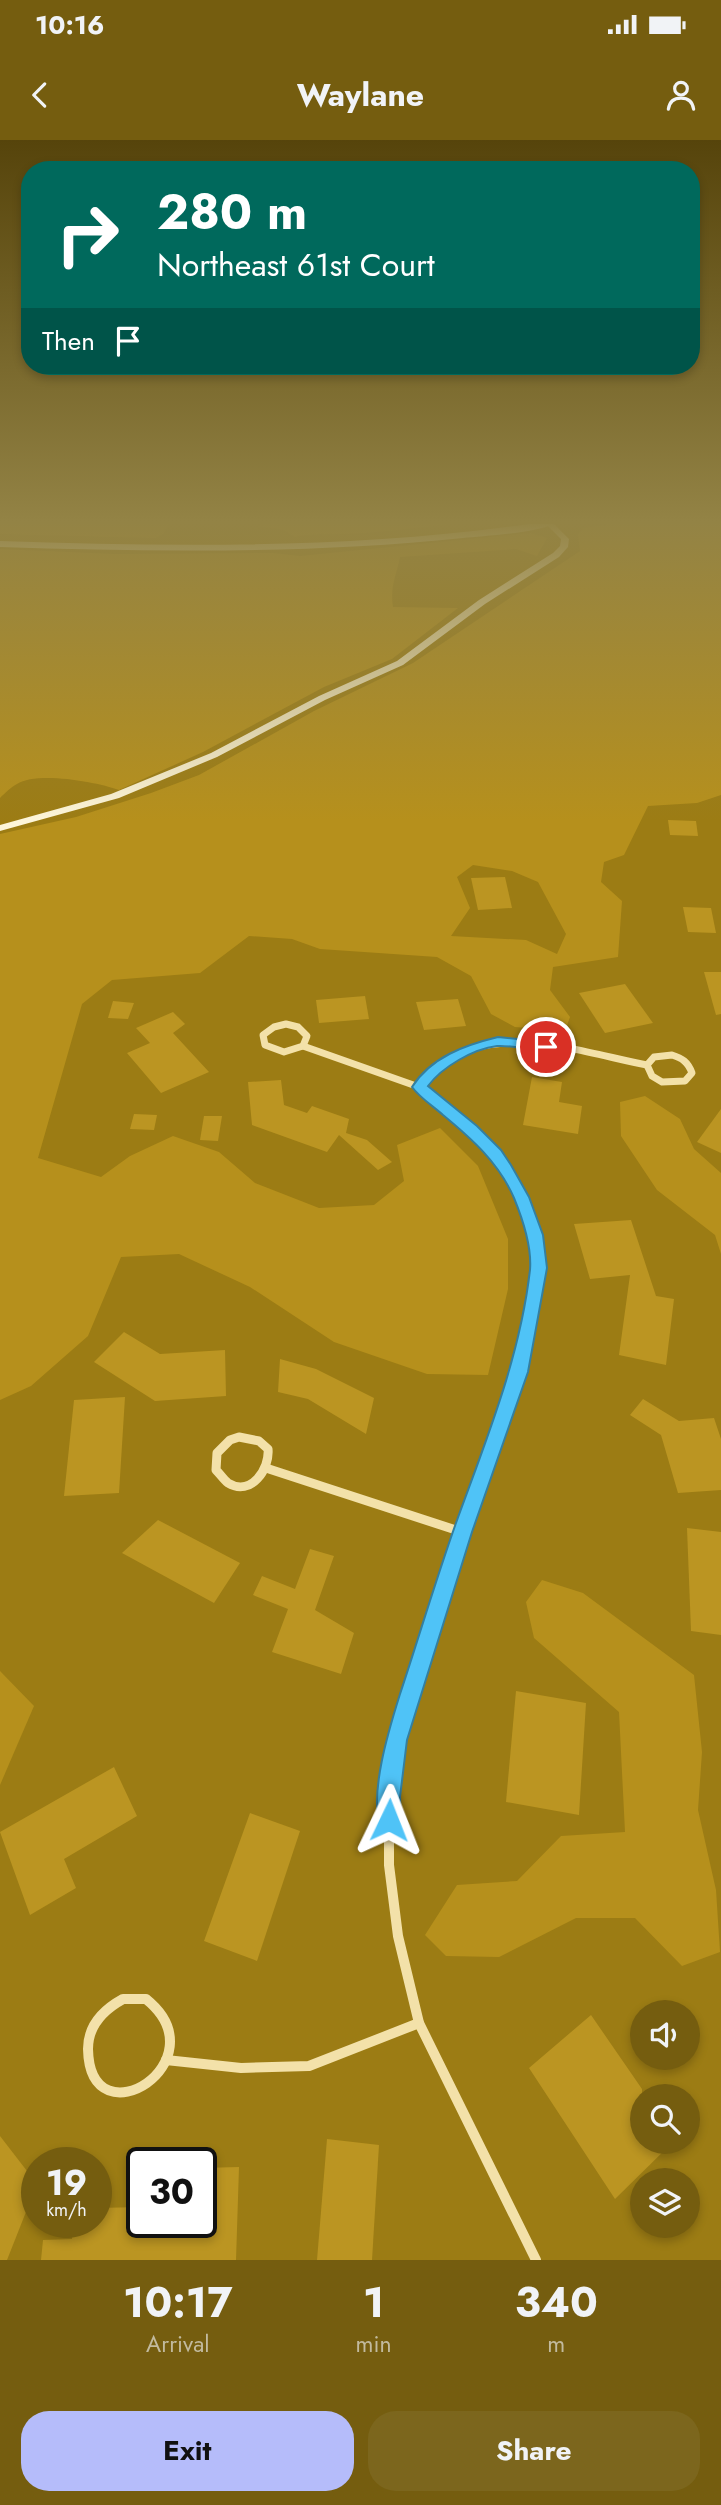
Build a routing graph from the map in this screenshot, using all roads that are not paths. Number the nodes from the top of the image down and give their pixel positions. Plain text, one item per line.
1 (454, 623) edge
2 (0, 828) edge
3 (303, 1046) junction
4 (647, 1065) junction
5 (419, 1087) junction
6 (269, 1469) junction
7 (462, 1532) junction
8 (419, 2023) junction
9 (166, 2060) junction
10 (537, 2260) edge

1 - 2 street
3 - 3 street
3 - 5 street
4 - 4 street
4 - 5 street
5 - 7 street
6 - 6 street
6 - 7 street
7 - 8 street
8 - 9 street
8 - 10 street
9 - 9 street

